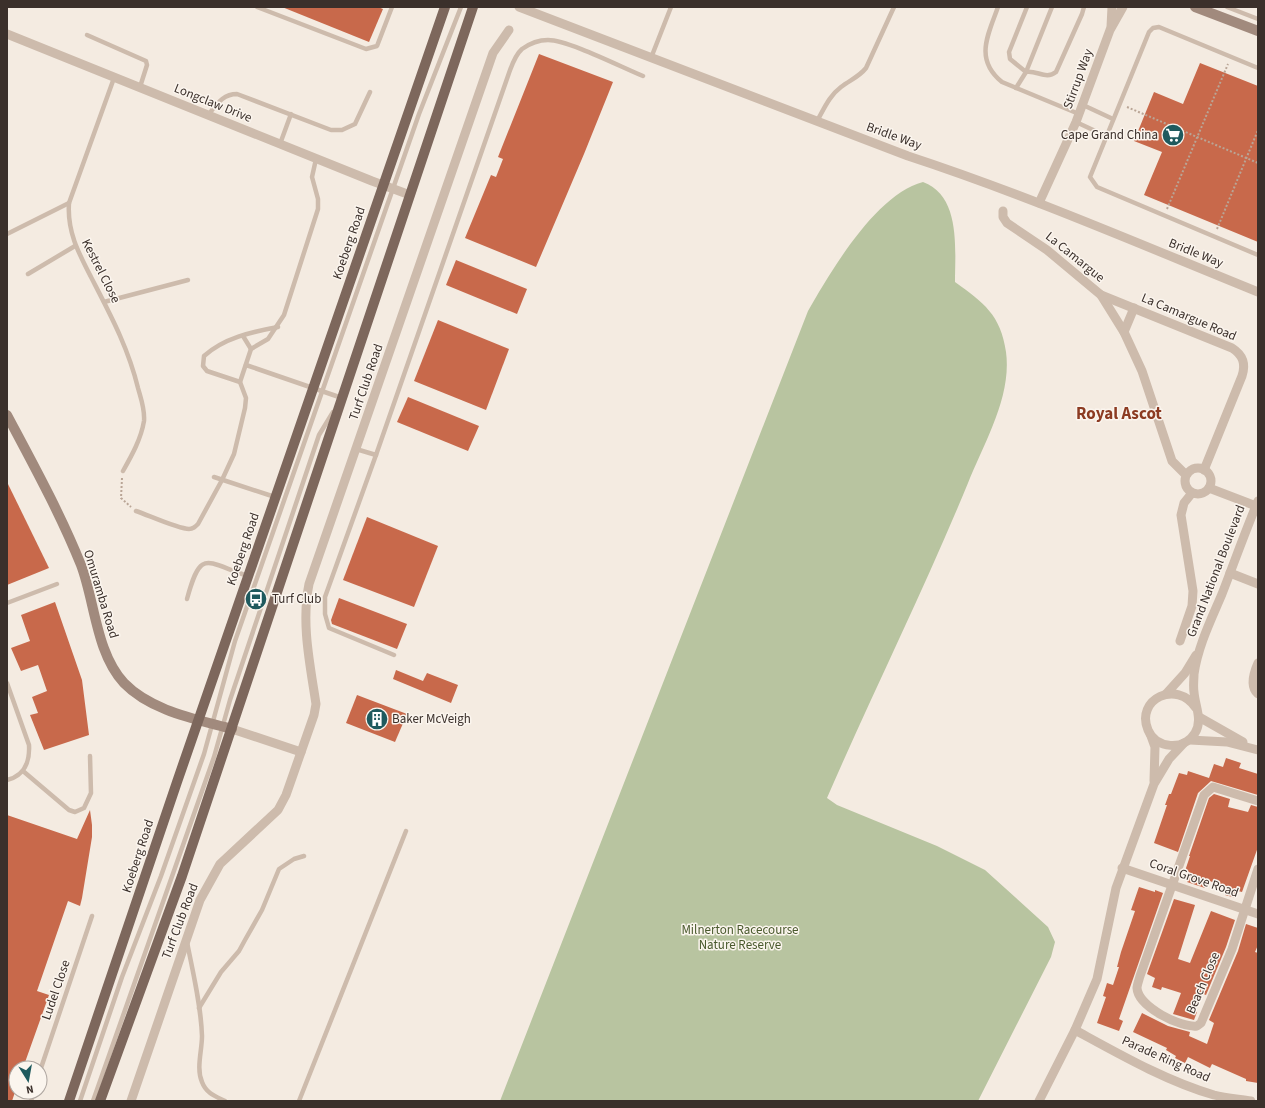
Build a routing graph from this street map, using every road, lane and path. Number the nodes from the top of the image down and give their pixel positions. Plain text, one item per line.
1 (257, 7) edge
2 (392, 7) edge
3 (445, 7) edge
4 (462, 7) edge
5 (473, 7) edge
6 (519, 7) edge
7 (671, 7) edge
8 (894, 7) edge
9 (998, 7) edge
10 (1026, 7) edge
11 (1052, 7) edge
12 (1084, 7) edge
13 (1112, 7) edge
14 (1123, 7) edge
15 (1195, 7) edge
16 (1227, 7) edge
17 (1258, 19) edge
18 (509, 30) dead end
19 (1110, 30) junction
20 (1258, 31) edge
21 (7, 34) edge
22 (87, 35) dead end
23 (1230, 57) junction
24 (651, 58) junction
25 (1258, 68) edge
26 (1026, 72) junction
27 (643, 76) dead end
28 (114, 78) junction
29 (140, 87) junction
30 (1016, 88) junction
31 (370, 92) dead end
32 (1119, 104) junction
33 (1083, 105) junction
34 (208, 114) junction
35 (291, 114) junction
36 (1078, 118) junction
37 (1113, 119) junction
38 (818, 121) junction
39 (1258, 130) edge
40 (1106, 136) junction
41 (1197, 137) junction
42 (280, 144) junction
43 (1246, 158) junction
44 (316, 159) junction
45 (1258, 163) edge
46 (383, 185) junction
47 (393, 189) junction
48 (410, 195) junction
49 (70, 203) junction
50 (1039, 203) junction
51 (1003, 211) dead end
52 (1165, 216) junction
53 (7, 234) edge
54 (1214, 237) junction
55 (75, 246) junction
56 (1258, 255) edge
57 (28, 274) dead end
58 (188, 280) dead end
59 (1258, 292) edge
60 (1101, 295) junction
61 (104, 302) junction
62 (1134, 308) junction
63 (278, 328) junction
64 (1124, 332) junction
65 (243, 336) junction
66 (251, 349) junction
67 (246, 365) junction
68 (240, 382) junction
69 (318, 390) junction
70 (342, 398) junction
71 (7, 415) edge
72 (356, 449) junction
73 (376, 455) junction
74 (1204, 470) junction
75 (123, 471) joint
76 (1186, 475) junction
77 (214, 477) dead end
78 (222, 480) junction
79 (1209, 488) junction
80 (1192, 493) junction
81 (274, 497) junction
82 (1257, 504) edge
83 (136, 511) joint
84 (1230, 573) junction
85 (248, 576) junction
86 (57, 584) dead end
87 (1258, 584) edge
88 (187, 599) dead end
89 (7, 603) edge
90 (1180, 641) dead end
91 (1199, 651) junction
92 (394, 655) dead end
93 (1258, 663) edge
94 (7, 683) edge
95 (1166, 694) junction
96 (1258, 694) edge
97 (1198, 712) junction
98 (198, 719) junction
99 (222, 726) junction
100 (1150, 734) junction
101 (1187, 741) junction
102 (1255, 749) edge
103 (301, 752) junction
104 (90, 756) dead end
105 (23, 771) junction
106 (7, 780) edge
107 (1154, 784) junction
108 (1258, 801) edge
109 (406, 831) dead end
110 (304, 856) dead end
111 (1122, 868) junction
112 (1258, 869) edge
113 (1172, 884) junction
114 (1244, 910) junction
115 (1258, 914) edge
116 (92, 916) dead end
117 (187, 938) junction
118 (199, 1008) junction
119 (1075, 1030) junction
120 (44, 1060) edge
121 (1223, 1099) edge
122 (1241, 1100) edge
123 (70, 1101) edge
124 (80, 1101) edge
125 (93, 1101) edge
126 (100, 1101) edge
127 (132, 1101) edge
128 (225, 1101) edge
129 (299, 1101) edge
130 (1039, 1101) edge
131 (1251, 1101) edge

1 - 2 lane
3 - 46 main road, Koeberg Road
4 - 47 lane
5 - 48 main road
6 - 24 street, Bridle Way
7 - 24 lane
8 - 38 lane
9 - 30 lane
10 - 26 lane
11 - 26 lane
12 - 26 lane
13 - 19 street, Stirrup Way
14 - 19 street, Stirrup Way
15 - 20 main road
16 - 17 lane
18 - 72 street, Turf Club Road
19 - 33 street, Stirrup Way
21 - 28 street, Longclaw Drive
22 - 29 lane
23 - 25 lane
23 - 32 lane
23 - 41 path
24 - 38 street, Bridle Way
26 - 30 lane
27 - 73 lane
28 - 29 street, Longclaw Drive
28 - 49 lane, Kestrel Close
29 - 34 street, Longclaw Drive
30 - 36 lane
31 - 35 lane
32 - 37 lane
32 - 41 path
33 - 36 street, Stirrup Way
33 - 37 lane
34 - 35 lane
34 - 42 street, Longclaw Drive
35 - 42 lane
36 - 40 lane
36 - 50 street, Stirrup Way
37 - 40 lane
38 - 50 street, Bridle Way
39 - 43 path
40 - 52 lane
41 - 43 path
41 - 52 path
42 - 44 street, Longclaw Drive
43 - 45 path
43 - 54 path
44 - 46 street, Longclaw Drive
44 - 63 lane
46 - 47 street, Longclaw Drive
46 - 69 main road, Koeberg Road
47 - 48 street, Longclaw Drive
47 - 69 lane
48 - 70 main road
49 - 53 lane
49 - 55 lane, Kestrel Close
50 - 59 street, Bridle Way
51 - 60 street, La Camargue
52 - 54 lane
54 - 56 lane
55 - 57 lane
55 - 61 lane, Kestrel Close
58 - 61 lane
60 - 62 street, La Camargue Road
60 - 64 street, La Camargue
61 - 75 lane, Kestrel Close
62 - 64 street
62 - 74 street, La Camargue Road
63 - 65 lane
63 - 66 lane
64 - 76 street, La Camargue
65 - 66 lane
65 - 68 lane
66 - 67 lane
67 - 68 lane
67 - 69 lane
68 - 78 lane
69 - 70 lane
69 - 81 main road, Koeberg Road
69 - 99 lane
70 - 99 main road
71 - 98 main road, Omuramba Road
72 - 73 lane
72 - 103 street, Turf Club Road
73 - 92 lane
74 - 76 street
74 - 79 street
75 - 83 path
76 - 80 street, La Camargue
77 - 78 lane
78 - 81 lane
78 - 83 lane
79 - 80 street
79 - 82 street
80 - 90 street
81 - 85 main road, Koeberg Road
82 - 84 street, Grand National Boulevard
84 - 87 street
84 - 91 street, Grand National Boulevard
85 - 88 lane
85 - 98 main road, Koeberg Road
86 - 89 lane
91 - 95 street, Grand National Boulevard
91 - 97 street, Grand National Boulevard
93 - 96 street
94 - 105 lane
95 - 97 street
95 - 100 street
97 - 101 street
97 - 102 street
98 - 99 main road, Omuramba Road
98 - 123 main road, Koeberg Road
99 - 103 street
99 - 124 lane
99 - 125 lane
99 - 126 main road
100 - 101 street
100 - 107 street
101 - 102 street
101 - 107 street
103 - 117 street, Turf Club Road
104 - 105 lane
105 - 106 lane
107 - 111 street
108 - 113 street
109 - 129 lane
110 - 118 lane
111 - 113 street, Coral Grove Road
111 - 119 street
112 - 114 street
113 - 114 street, Coral Grove Road
113 - 114 street, Beach Close
114 - 115 street, Coral Grove Road
116 - 120 lane, Ludel Close
117 - 118 lane
117 - 127 street, Turf Club Road
118 - 128 lane
119 - 121 street, Parade Ring Road
119 - 130 street
121 - 122 street, Parade Ring Road
122 - 131 street, Parade Ring Road

